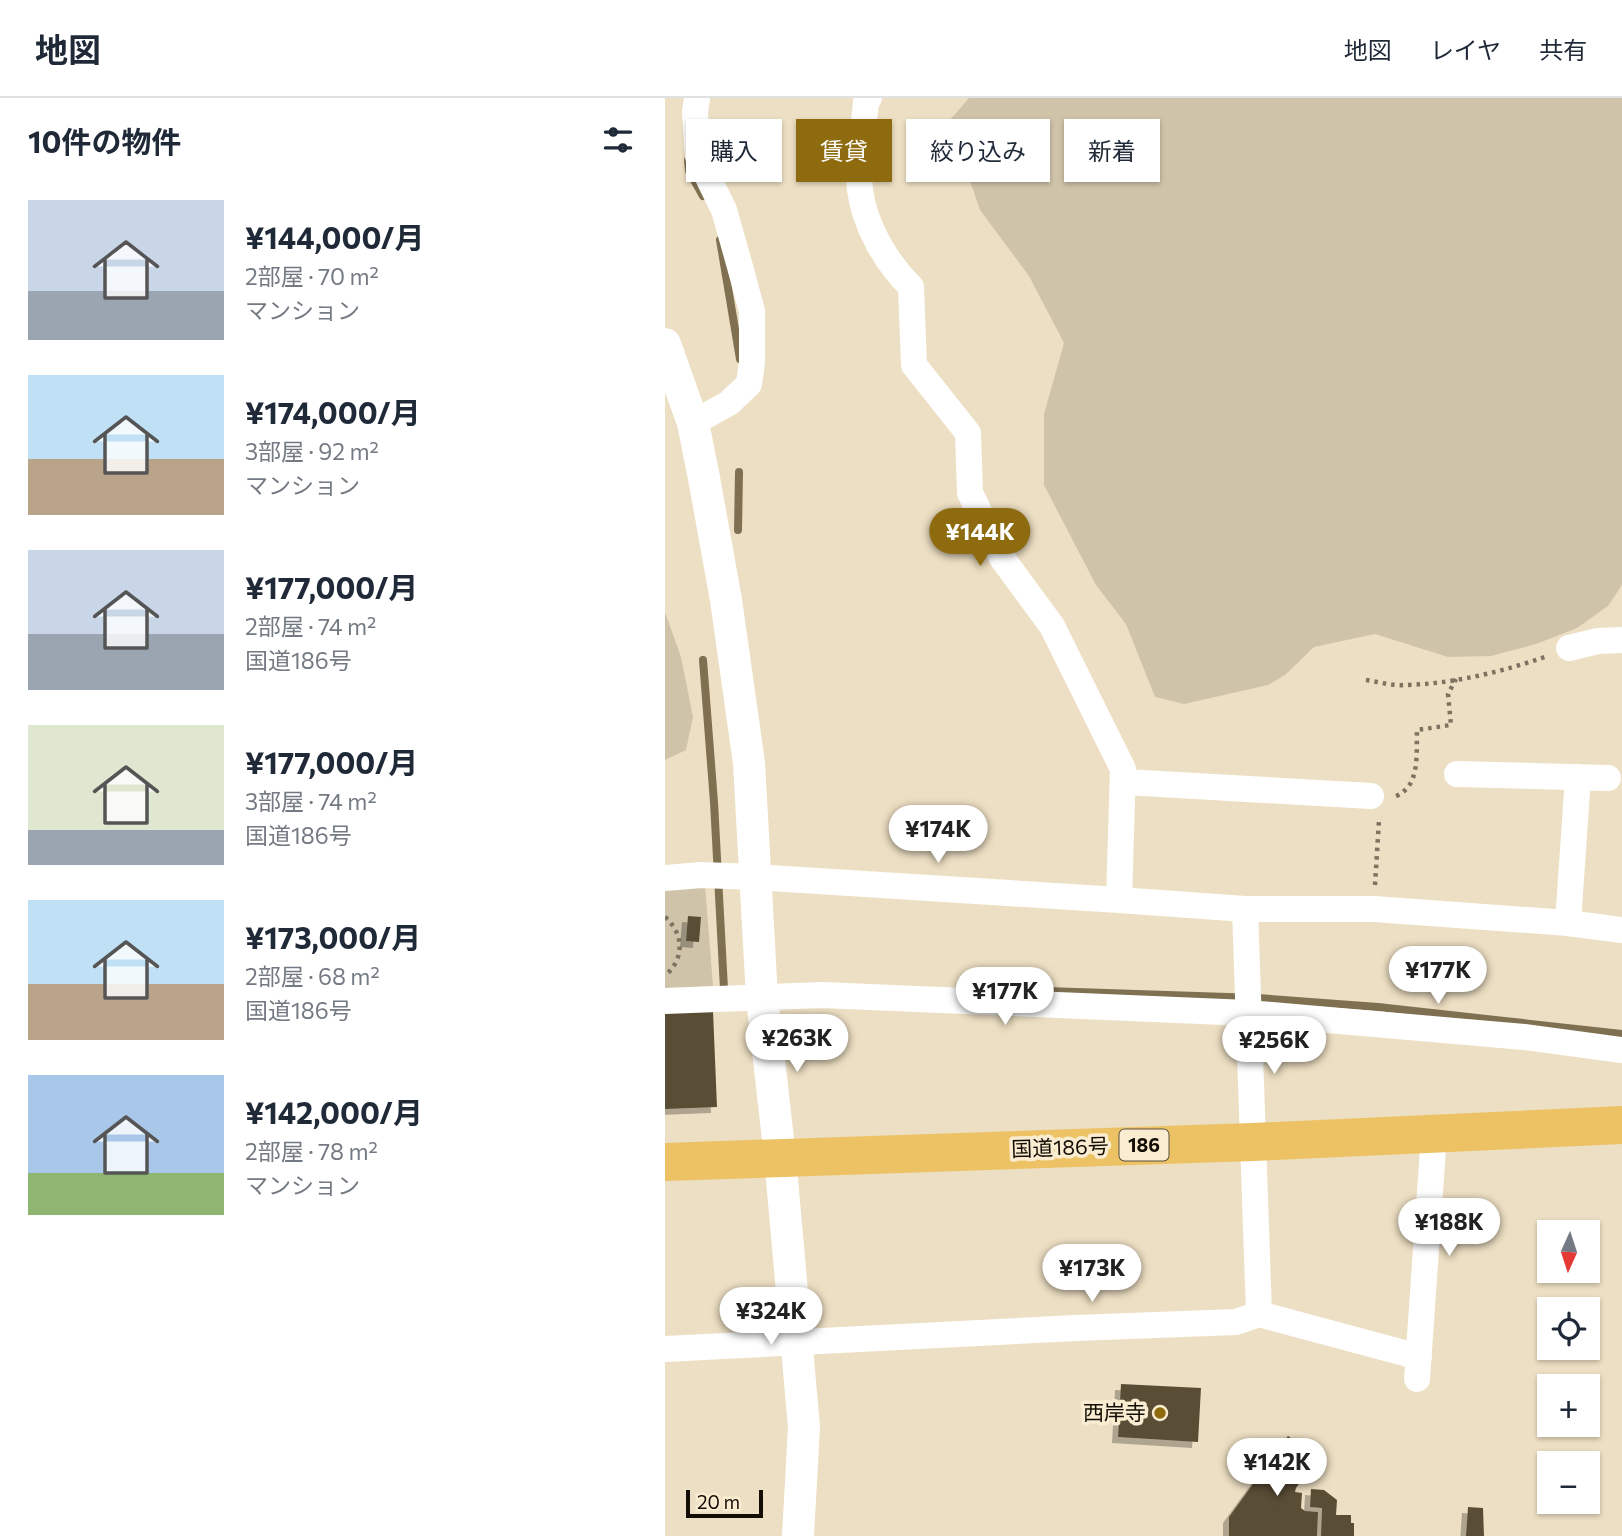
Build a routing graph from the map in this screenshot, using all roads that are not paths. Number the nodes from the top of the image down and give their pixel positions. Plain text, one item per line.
1 (697, 98) edge
2 (869, 98) edge
3 (665, 344) edge
4 (693, 423) junction
5 (1622, 640) edge
6 (1569, 649) road end
7 (1457, 774) dead end
8 (1578, 777) junction
9 (1608, 778) dead end
10 (1125, 782) junction
11 (1380, 803) road end
12 (755, 877) junction
13 (665, 878) edge
14 (1119, 900) junction
15 (1245, 909) junction
16 (1568, 923) junction
17 (1622, 930) edge
18 (762, 998) junction
19 (665, 1001) edge
20 (1248, 1013) junction
21 (1622, 1050) edge
22 (1622, 1125) edge
23 (1434, 1134) junction
24 (1253, 1142) junction
25 (780, 1157) junction
26 (665, 1161) edge
27 (1259, 1314) junction
28 (797, 1343) junction
29 (665, 1349) edge
30 (798, 1536) edge

1 - 4 street
2 - 10 street
3 - 4 street
4 - 12 street
5 - 6 street
7 - 8 street
8 - 9 street
8 - 16 street
10 - 11 street
10 - 14 street
12 - 13 street
12 - 14 street
12 - 18 street
14 - 15 street
15 - 16 street
15 - 20 street
16 - 17 street
18 - 19 street
18 - 20 street
18 - 25 street
20 - 21 street
20 - 24 street
22 - 23 highway, 国道186号 / 186
23 - 24 highway, 国道186号 / 186
23 - 27 street
24 - 25 highway, 国道186号 / 186
24 - 27 street
25 - 26 highway, 国道186号 / 186
25 - 28 street
27 - 28 street
28 - 29 street
28 - 30 street

